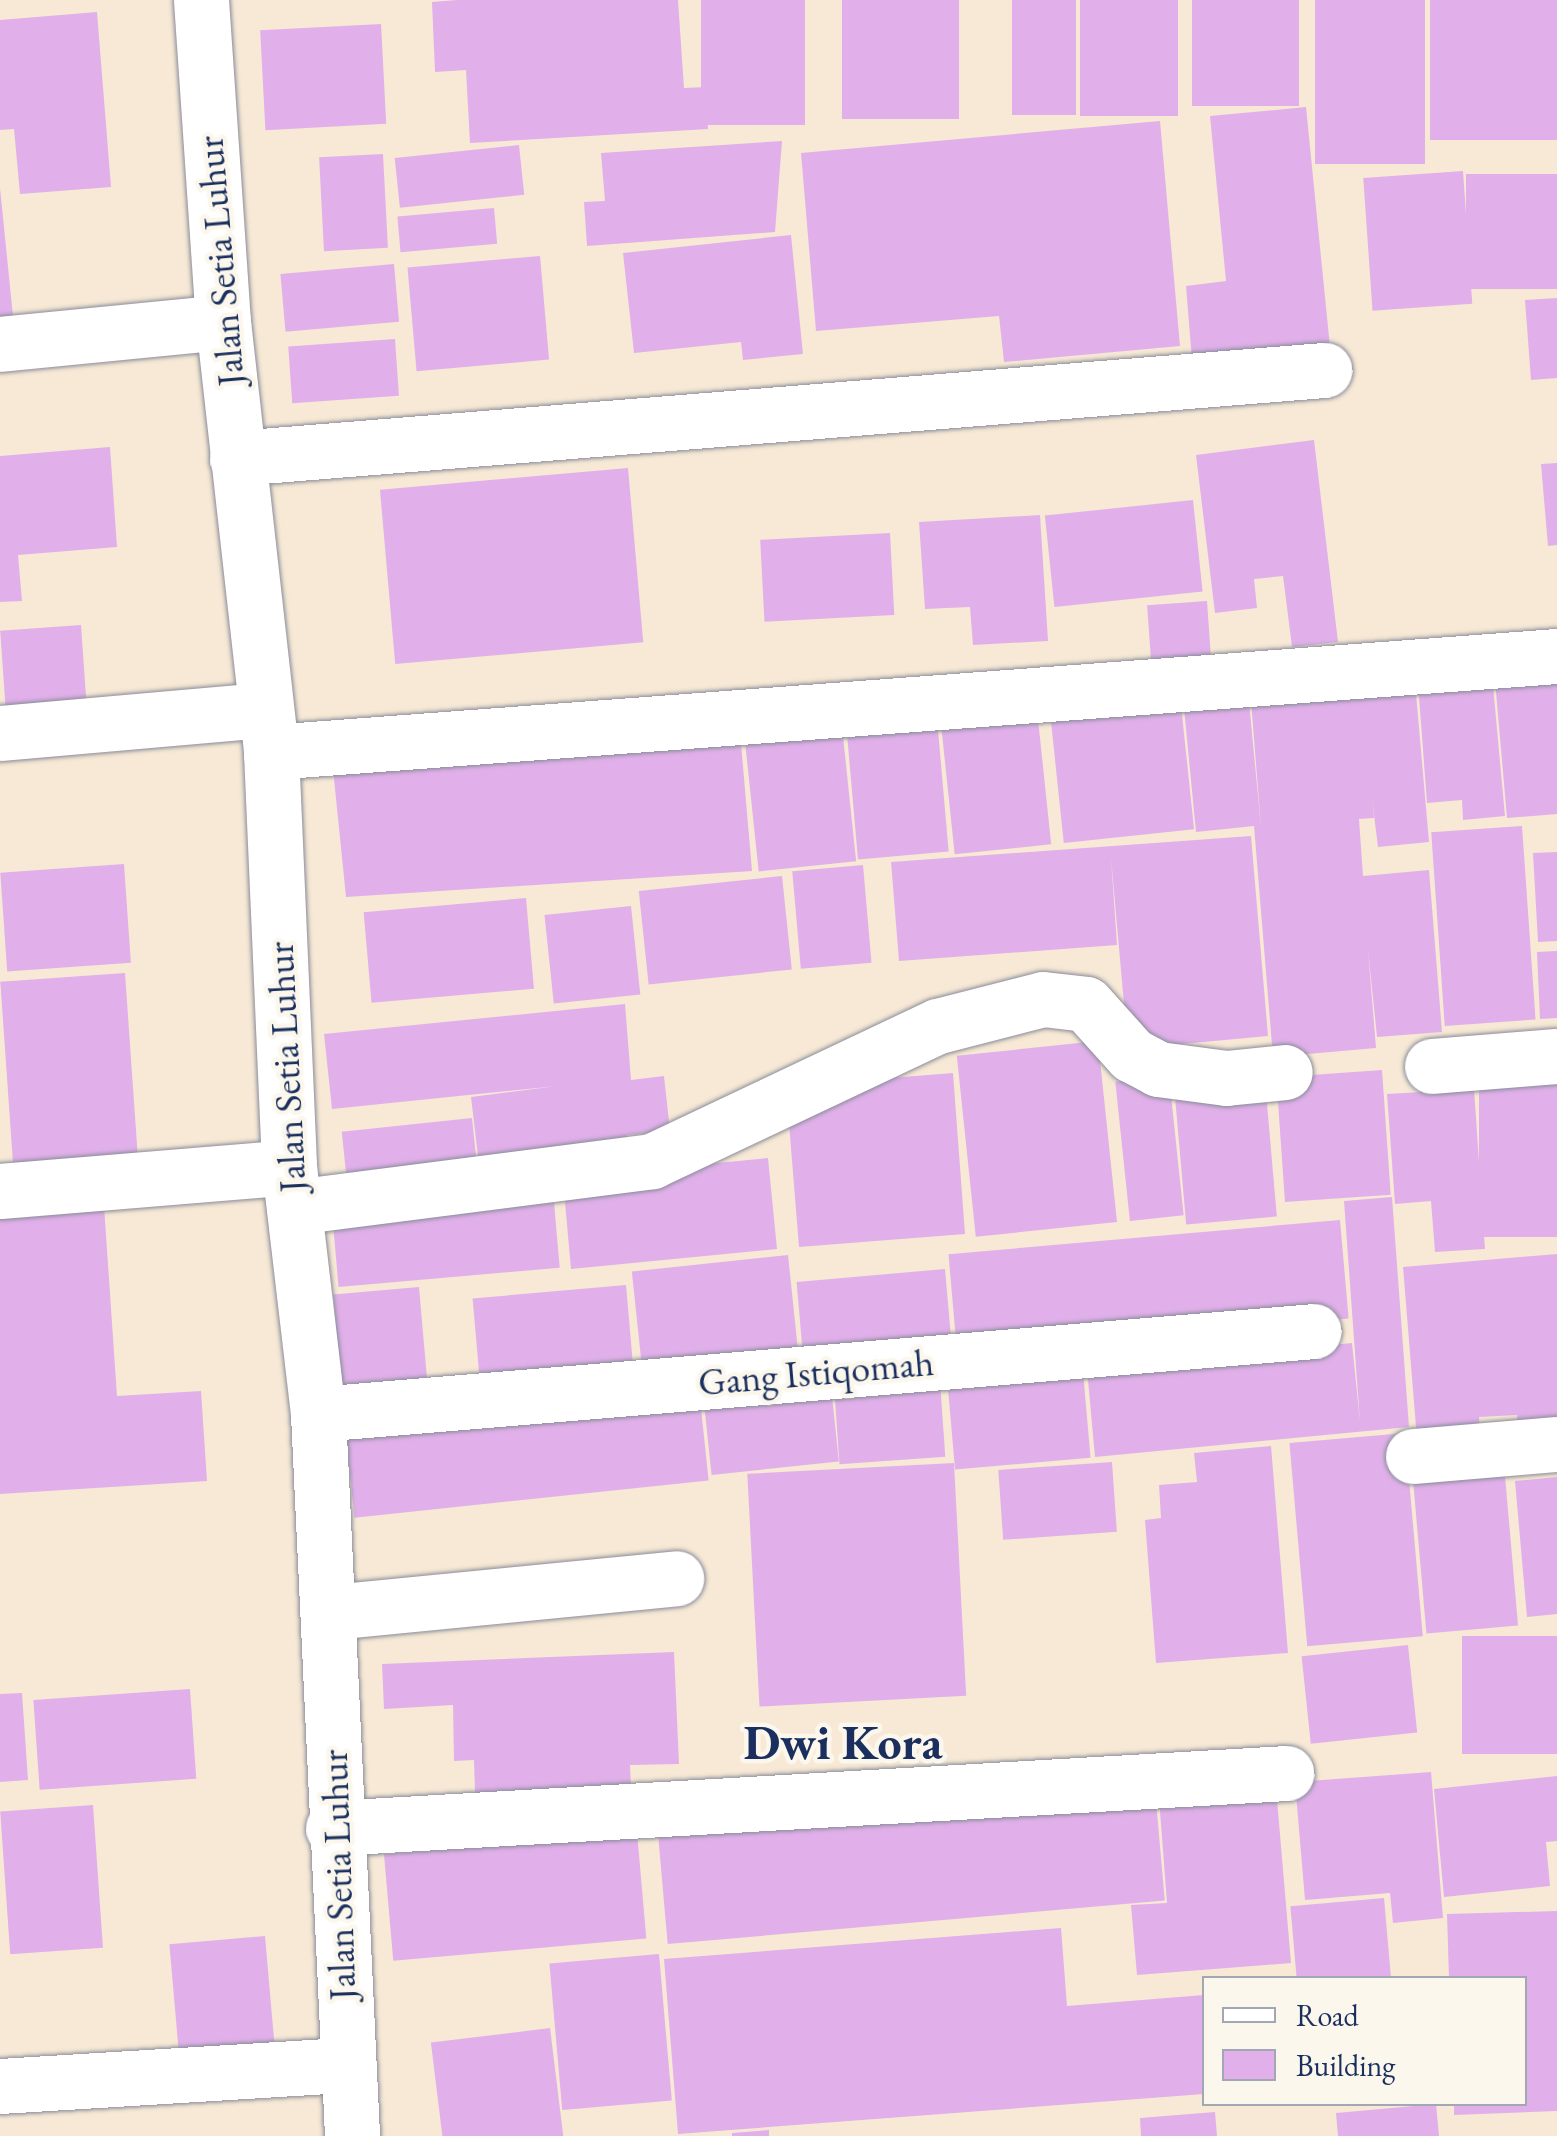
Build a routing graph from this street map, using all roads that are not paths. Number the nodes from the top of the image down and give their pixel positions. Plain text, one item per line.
1 (201, 0) edge
2 (223, 322) junction
3 (0, 344) edge
4 (1324, 370) dead end
5 (238, 458) junction
6 (1557, 656) edge
7 (267, 731) junction
8 (0, 734) edge
9 (1557, 1056) edge
10 (1432, 1066) dead end
11 (1285, 1072) dead end
12 (291, 1187) junction
13 (0, 1190) edge
14 (1314, 1331) dead end
15 (318, 1414) junction
16 (1557, 1444) edge
17 (1413, 1456) dead end
18 (676, 1578) dead end
19 (332, 1612) junction
20 (1286, 1773) dead end
21 (334, 1828) junction
22 (347, 2066) junction
23 (0, 2086) edge
24 (352, 2136) edge

1 - 2 street, Jalan Setia Luhur
2 - 3 street
2 - 5 street, Jalan Setia Luhur
4 - 5 street
5 - 7 street, Jalan Setia Luhur
6 - 7 street
7 - 8 street
7 - 12 street, Jalan Setia Luhur
9 - 10 street
11 - 12 street
12 - 13 street
12 - 15 street, Jalan Setia Luhur
14 - 15 street, Gang Istiqomah
15 - 19 street, Jalan Setia Luhur
16 - 17 street
18 - 19 street
19 - 21 street, Jalan Setia Luhur
20 - 21 street
21 - 22 street, Jalan Setia Luhur
22 - 23 street
22 - 24 street, Jalan Setia Luhur

